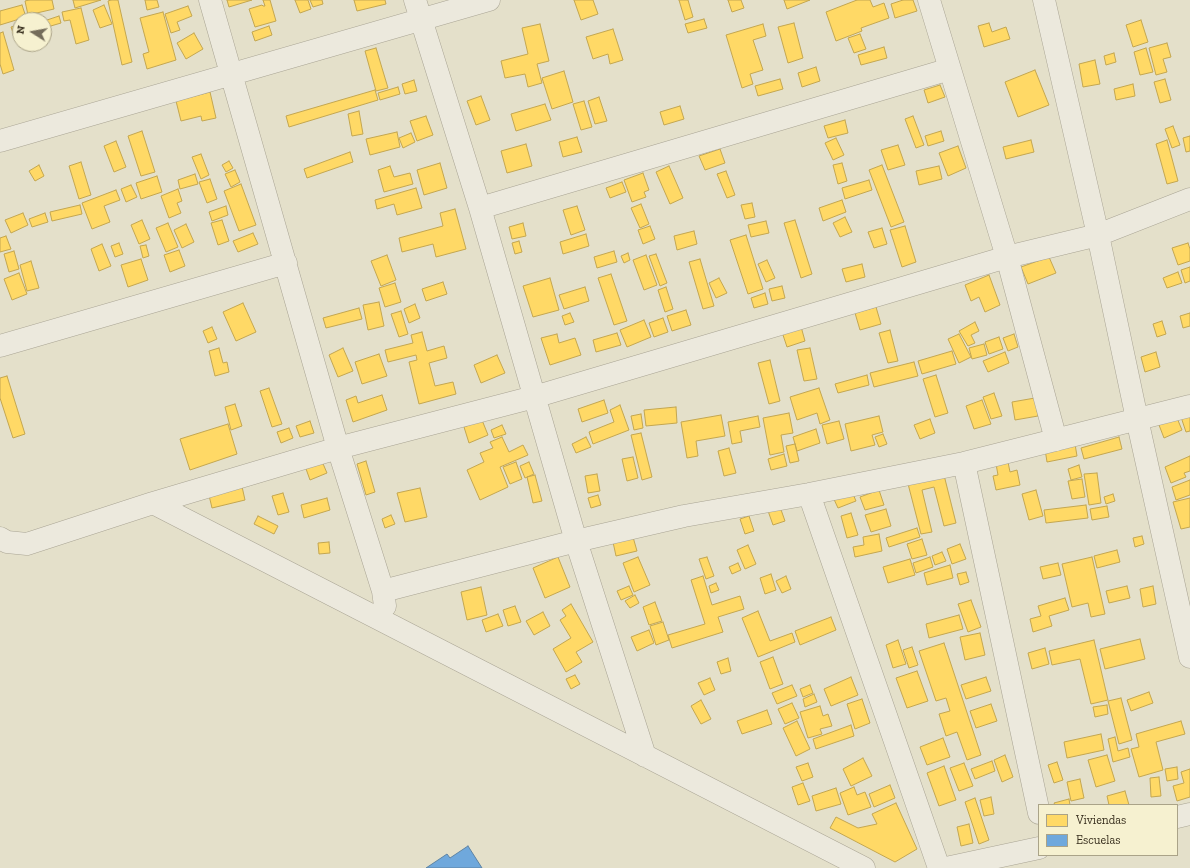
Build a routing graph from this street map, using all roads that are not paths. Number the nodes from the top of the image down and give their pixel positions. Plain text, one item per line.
1 (210, 0) edge
2 (415, 0) edge
3 (489, 0) edge
4 (929, 0) edge
5 (1044, 0) edge
6 (421, 21) junction
7 (950, 69) junction
8 (231, 74) junction
9 (0, 142) edge
10 (1190, 199) edge
11 (480, 208) junction
12 (1098, 235) junction
13 (1007, 257) junction
14 (286, 263) junction
15 (0, 346) edge
16 (534, 397) junction
17 (1190, 406) edge
18 (1137, 419) junction
19 (1056, 440) junction
20 (338, 448) junction
21 (964, 463) junction
22 (809, 494) junction
23 (152, 503) junction
24 (0, 538) edge
25 (576, 541) junction
26 (383, 591) junction
27 (389, 625) junction
28 (1190, 657) edge
29 (645, 756) junction
30 (1038, 808) edge
31 (1190, 814) edge
32 (1178, 817) edge
33 (1038, 848) edge
34 (864, 868) edge
35 (939, 868) edge
36 (946, 868) edge

1 - 8 street
2 - 6 street
3 - 6 street
4 - 7 street
5 - 12 street
6 - 8 street
6 - 11 street
7 - 11 street
7 - 13 street
8 - 9 street
8 - 14 street
10 - 12 street
11 - 16 street
12 - 13 street
12 - 18 street
13 - 16 street
13 - 19 street
14 - 15 street
14 - 20 street
16 - 20 street
16 - 25 street
17 - 18 street
18 - 19 street
18 - 28 street
19 - 21 street
20 - 23 street
20 - 26 street
21 - 22 street
21 - 30 street
22 - 25 street
22 - 35 street
23 - 24 street
23 - 27 street
25 - 26 street
25 - 29 street
26 - 27 street
27 - 29 street
29 - 34 street
31 - 32 street
33 - 36 street

